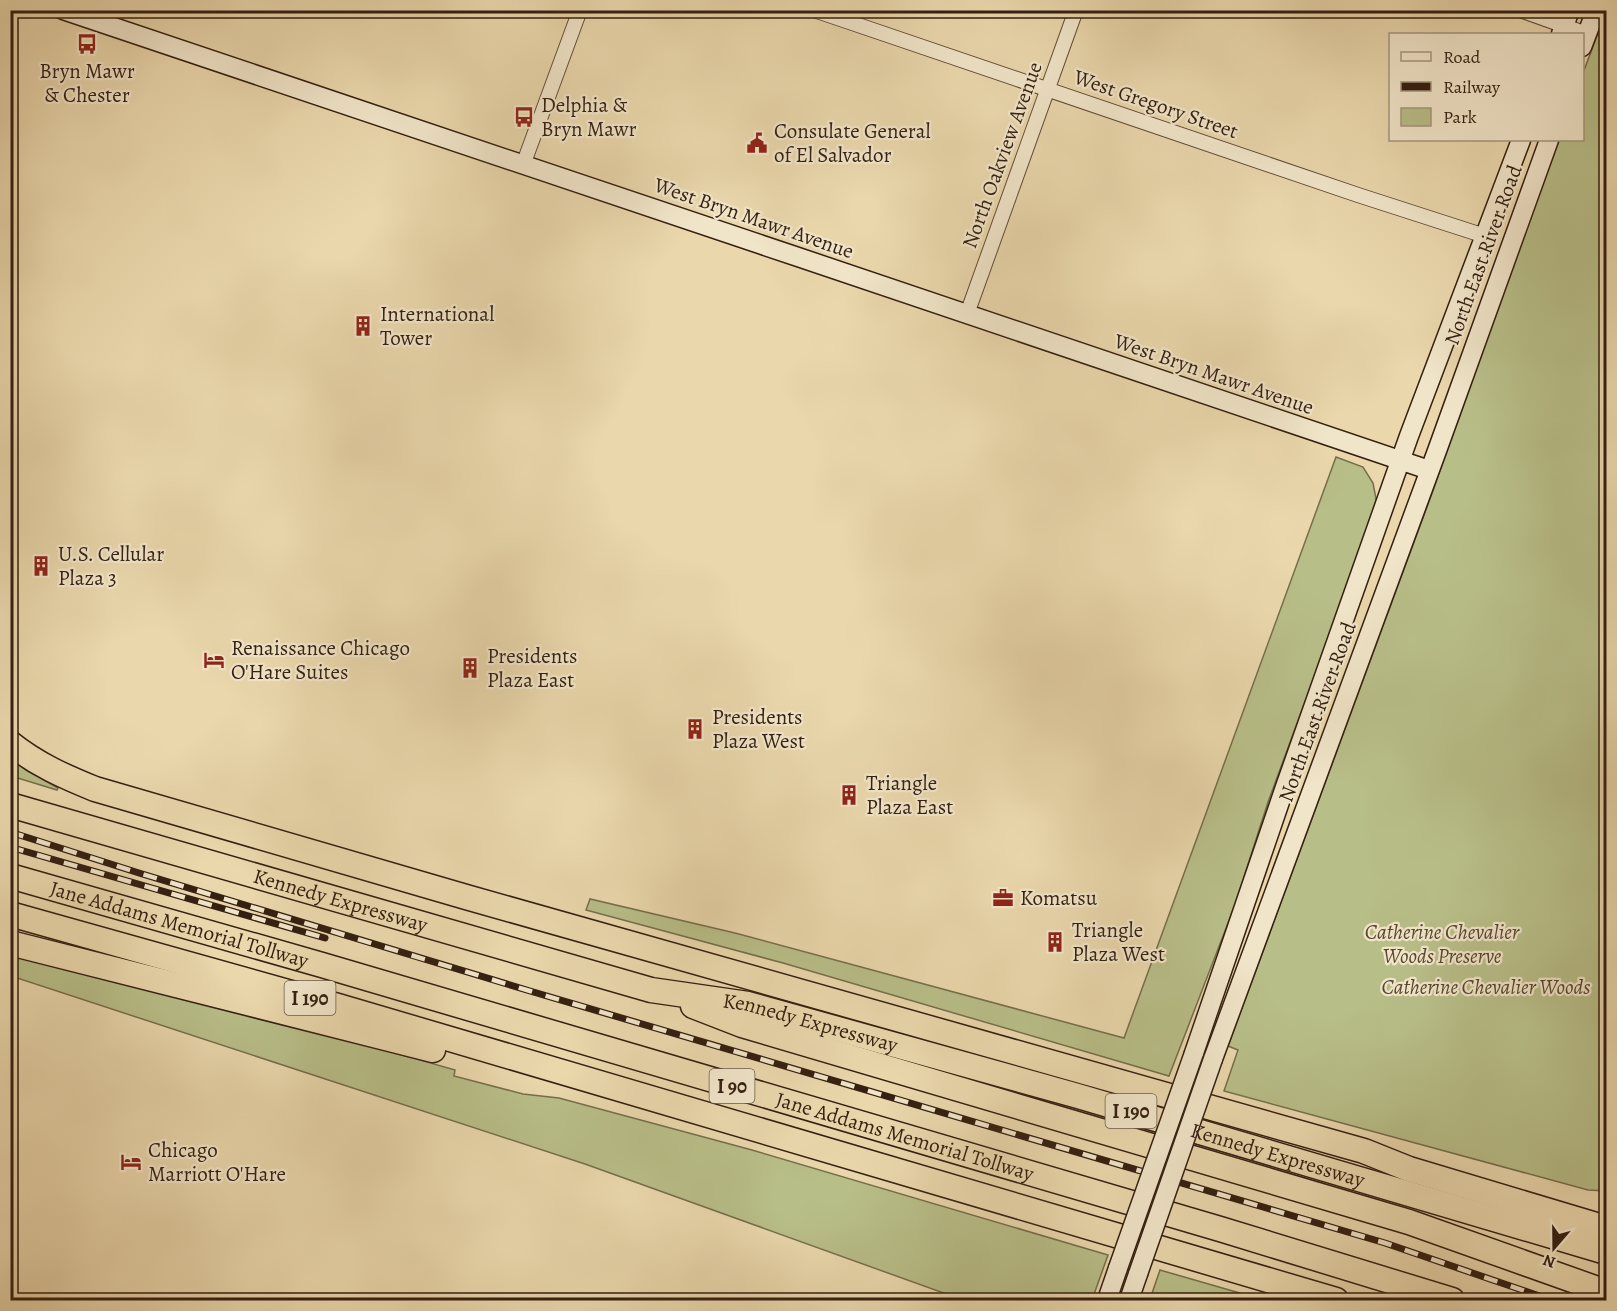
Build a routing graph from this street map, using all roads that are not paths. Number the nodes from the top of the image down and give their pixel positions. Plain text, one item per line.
1 (580, 10) edge
2 (814, 10) edge
3 (1076, 10) edge
4 (1520, 10) edge
5 (1596, 10) edge
6 (73, 12) edge
7 (1565, 24) edge
8 (1585, 40) edge
9 (1048, 90) junction
10 (1521, 141) edge
11 (1549, 141) edge
12 (523, 165) junction
13 (1485, 236) junction
14 (967, 314) junction
15 (1401, 461) junction
16 (1429, 470) junction
17 (10, 743) edge
18 (10, 804) edge
19 (10, 876) edge
20 (10, 914) edge
21 (10, 943) edge
22 (651, 990) junction
23 (608, 1086) junction
24 (1364, 1151) junction
25 (1606, 1211) edge
26 (1606, 1228) edge
27 (1606, 1252) edge
28 (1606, 1292) edge
29 (1107, 1300) edge
30 (1129, 1300) edge
31 (1336, 1300) edge
32 (1452, 1300) edge

1 - 12 street
2 - 9 street, West Gregory Street
3 - 9 street, North Oakview Avenue
4 - 7 street
5 - 8 main road
6 - 12 main road, West Bryn Mawr Avenue
9 - 13 street, West Gregory Street
9 - 14 street, North Oakview Avenue
10 - 13 main road, North East River Road
11 - 16 main road, North East River Road
12 - 14 main road, West Bryn Mawr Avenue
13 - 15 main road, North East River Road
14 - 15 main road, West Bryn Mawr Avenue
15 - 16 main road, West Bryn Mawr Avenue
15 - 29 main road, North East River Road, bridge
16 - 30 main road, North East River Road, bridge
17 - 24 highway
18 - 22 highway, Kennedy Expressway
19 - 32 highway, Jane Addams Memorial Tollway / I 90
20 - 23 highway, I 190
21 - 23 highway
22 - 27 highway, Kennedy Expressway / I 190
22 - 28 highway
23 - 31 highway, I 190
24 - 25 highway
24 - 26 highway

